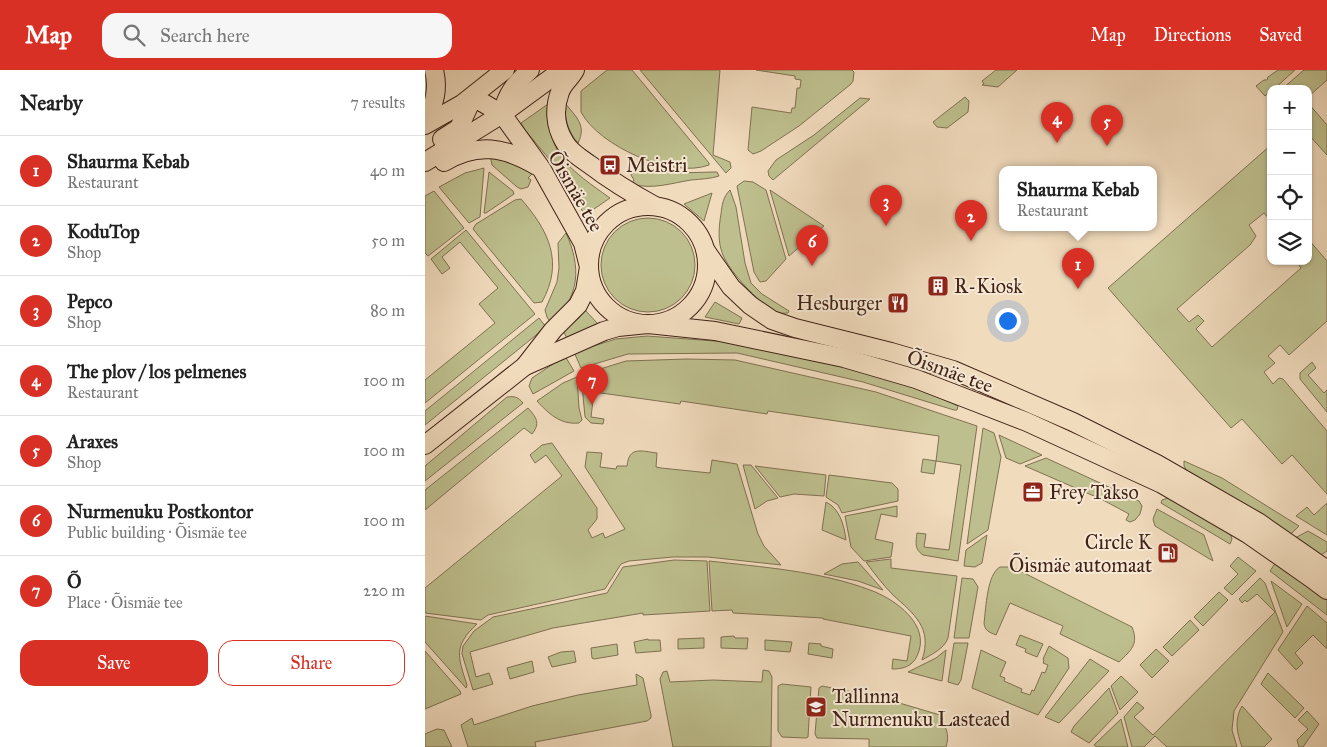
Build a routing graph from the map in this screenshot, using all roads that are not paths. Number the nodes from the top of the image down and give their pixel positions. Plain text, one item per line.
1 (434, 70) edge
2 (505, 70) edge
3 (530, 70) edge
4 (562, 70) edge
5 (575, 70) edge
6 (473, 97) junction
7 (502, 114) junction
8 (425, 118) edge
9 (425, 125) edge
10 (425, 153) edge
11 (425, 162) edge
12 (541, 168) junction
13 (425, 169) edge
14 (655, 206) junction
15 (706, 252) junction
16 (589, 267) junction
17 (649, 324) junction
18 (525, 366) junction
19 (425, 445) edge
20 (1327, 570) edge
21 (1327, 590) edge

1 - 8 main road
2 - 6 main road
3 - 7 main road
4 - 7 main road
5 - 14 main road, Õismäe tee
6 - 7 main road
6 - 9 main road
6 - 10 main road
7 - 11 main road
7 - 12 main road, Õismäe tee
12 - 13 main road
12 - 16 main road, Õismäe tee
14 - 15 main road
14 - 16 main road
15 - 17 main road
15 - 20 main road, Õismäe tee
16 - 17 main road
16 - 18 main road, Õismäe tee
17 - 18 main road, Õismäe tee
17 - 21 main road, Õismäe tee
18 - 19 main road, Õismäe tee

